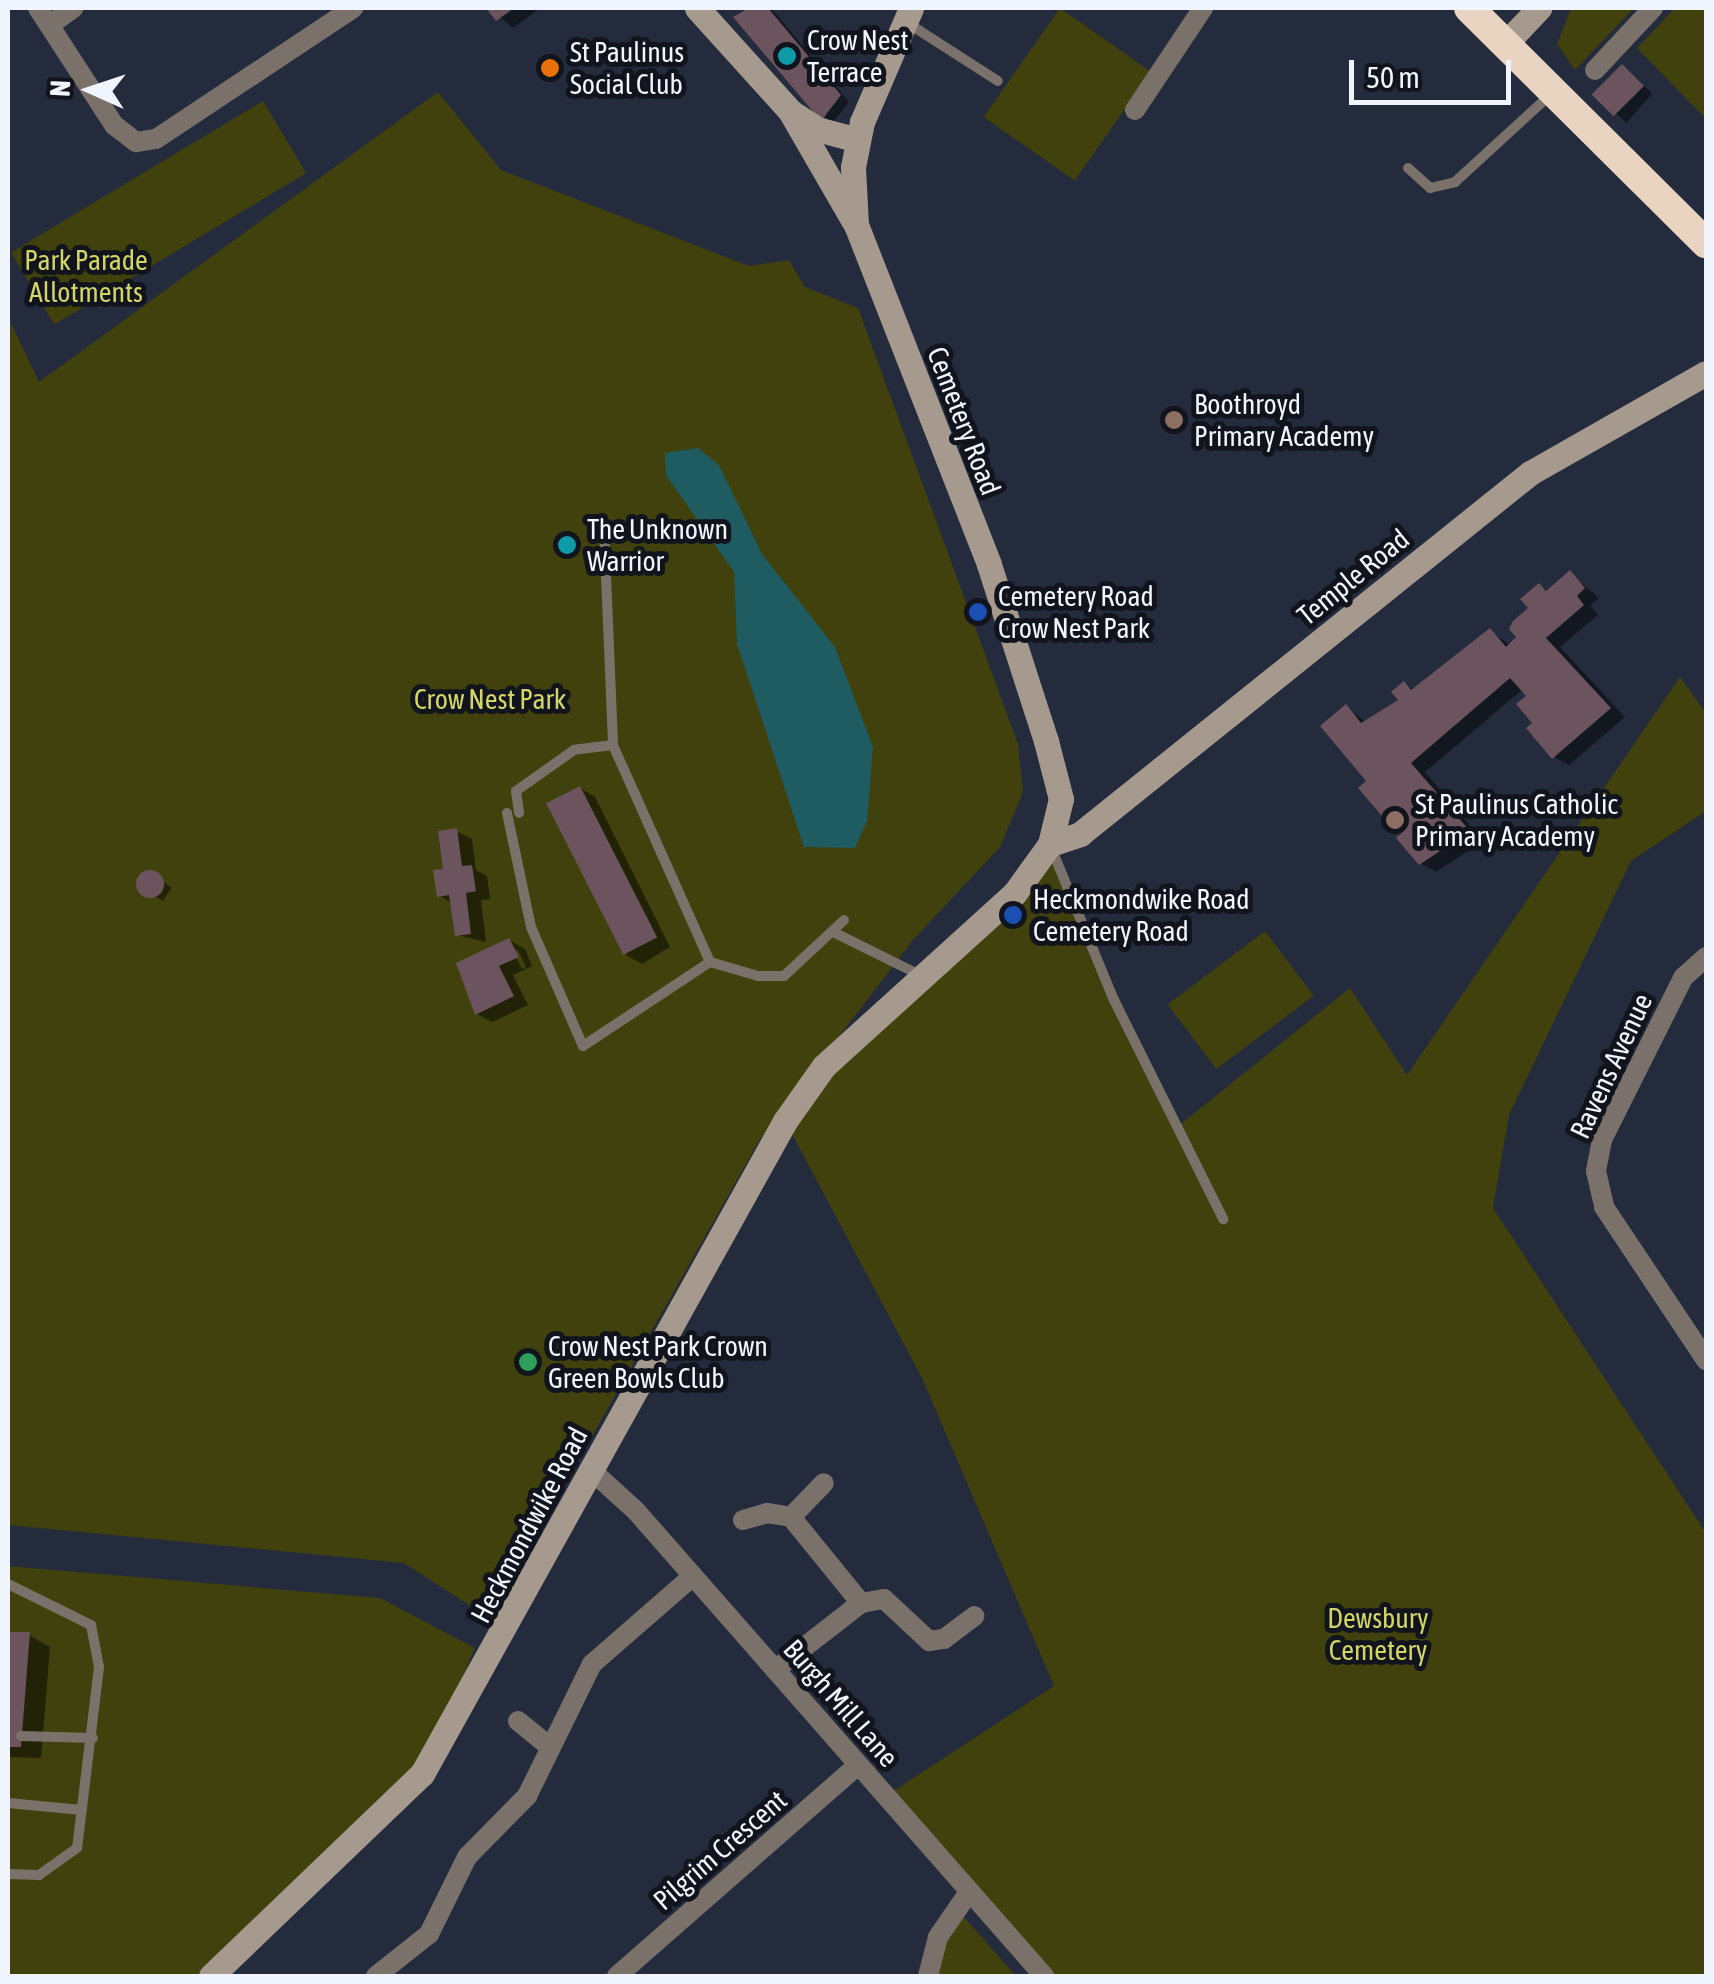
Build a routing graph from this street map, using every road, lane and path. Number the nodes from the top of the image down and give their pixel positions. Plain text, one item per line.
1 (73, 8) edge
2 (353, 8) edge
3 (697, 8) edge
4 (1204, 8) edge
5 (1469, 8) edge
6 (1538, 8) edge
7 (1653, 8) edge
8 (908, 14) edge
9 (44, 16) edge
10 (1505, 44) junction
11 (1595, 70) dead end
12 (998, 81) dead end
13 (1555, 91) junction
14 (1135, 110) dead end
15 (790, 111) junction
16 (858, 140) junction
17 (1408, 168) dead end
18 (856, 225) junction
19 (1706, 243) edge
20 (1706, 373) edge
21 (604, 528) dead end
22 (613, 745) junction
23 (1050, 844) junction
24 (844, 920) dead end
25 (833, 932) junction
26 (1706, 957) edge
27 (710, 962) junction
28 (922, 976) junction
29 (1223, 1219) dead end
30 (1706, 1360) edge
31 (592, 1470) junction
32 (824, 1482) dead end
33 (791, 1517) junction
34 (743, 1520) dead end
35 (693, 1576) junction
36 (8, 1584) edge
37 (862, 1603) junction
38 (974, 1616) dead end
39 (775, 1670) junction
40 (518, 1722) dead end
41 (22, 1736) dead end
42 (93, 1738) junction
43 (548, 1744) junction
44 (858, 1765) junction
45 (8, 1803) edge
46 (82, 1810) junction
47 (8, 1874) edge
48 (969, 1892) junction
49 (211, 1976) edge
50 (376, 1976) edge
51 (617, 1976) edge
52 (928, 1976) edge
53 (1044, 1976) edge

1 - 9 street
2 - 9 street
3 - 15 main road
4 - 14 street
5 - 10 highway
6 - 10 main road
7 - 11 street
8 - 12 lane, Cemetery Road
8 - 16 main road, Cemetery Road
10 - 13 highway
13 - 17 lane
13 - 19 highway
15 - 16 main road
15 - 18 main road
16 - 18 main road, Cemetery Road
18 - 23 main road, Cemetery Road
20 - 23 main road, Temple Road
21 - 22 lane
22 - 27 lane
22 - 27 lane
23 - 28 main road, Heckmondwike Road
23 - 29 lane
24 - 25 lane
25 - 27 lane
25 - 28 lane
26 - 30 street, Ravens Avenue
28 - 31 main road, Heckmondwike Road
31 - 35 street, Burgh Mill Lane
31 - 49 main road, Heckmondwike Road
32 - 33 street
33 - 34 street
33 - 37 street
35 - 39 street, Burgh Mill Lane
35 - 43 street
36 - 42 lane
37 - 38 street
37 - 39 street
39 - 44 street, Burgh Mill Lane
40 - 43 street
41 - 42 lane
42 - 46 lane
43 - 50 street
44 - 48 street, Burgh Mill Lane
44 - 51 street, Pilgrim Crescent
45 - 46 lane
46 - 47 lane
48 - 52 street
48 - 53 street, Burgh Mill Lane

